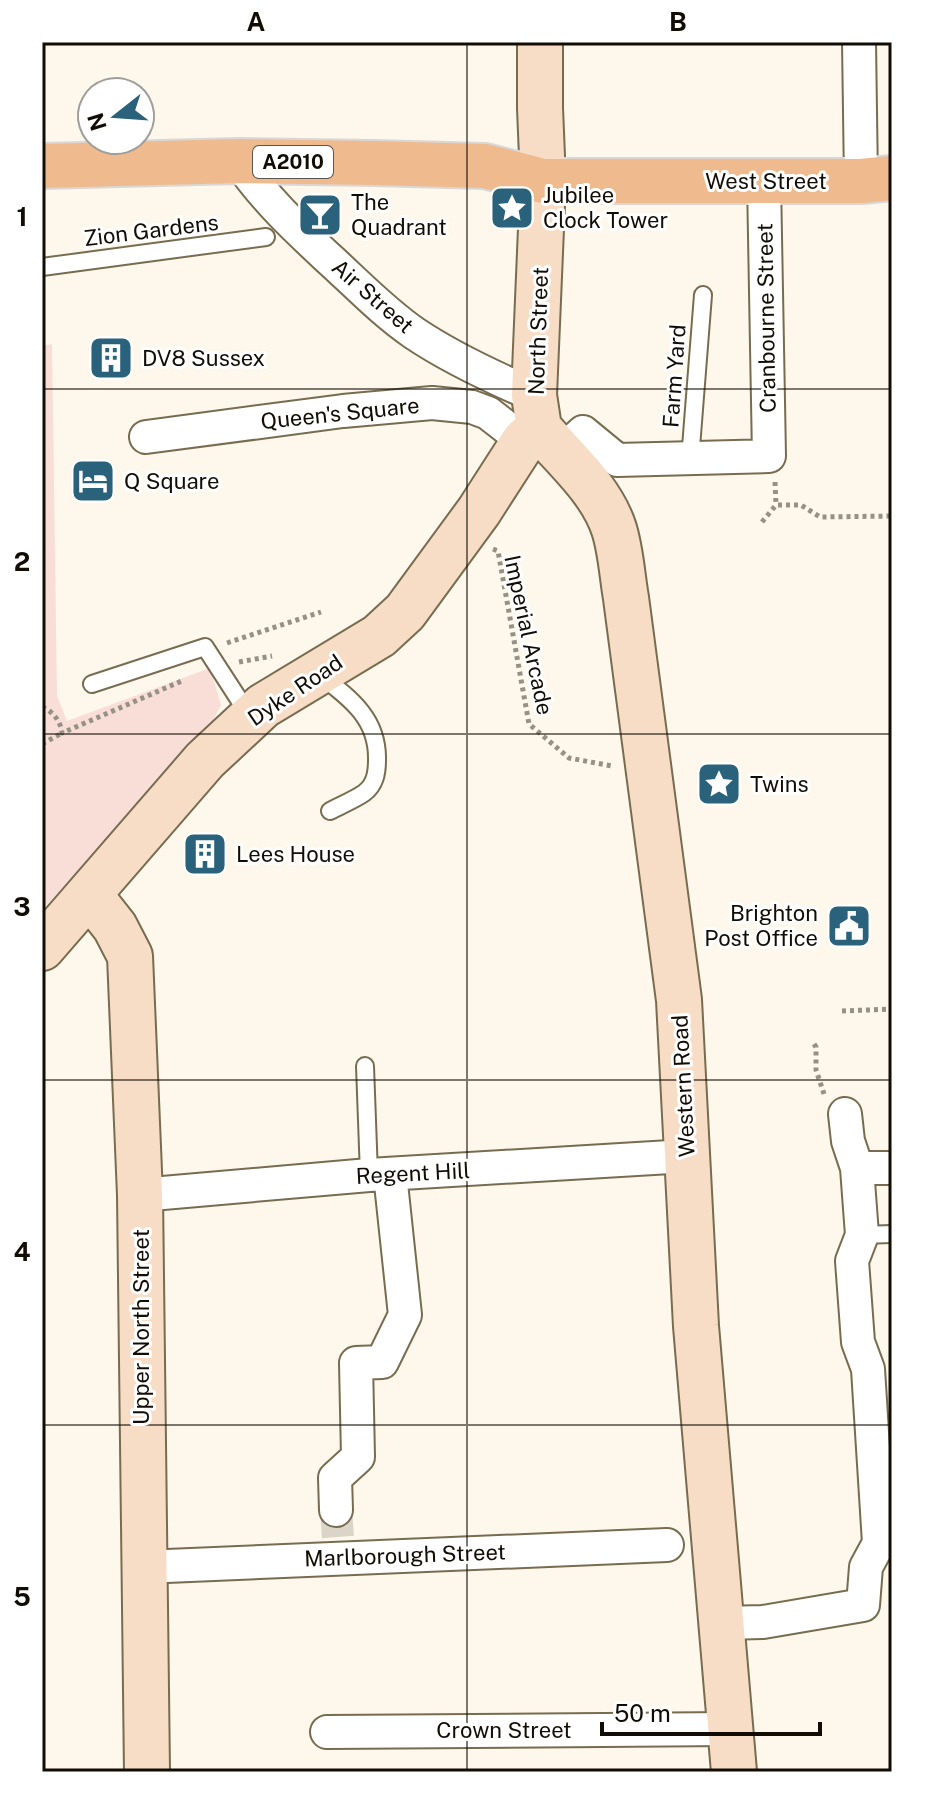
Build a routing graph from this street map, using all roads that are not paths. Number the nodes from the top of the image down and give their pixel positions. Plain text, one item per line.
1 (540, 42) edge
2 (859, 42) edge
3 (239, 161) junction
4 (42, 166) edge
5 (877, 180) edge
6 (543, 181) junction
7 (764, 181) junction
8 (266, 237) dead end
9 (42, 267) edge
10 (703, 295) dead end
11 (539, 429) junction
12 (146, 437) dead end
13 (690, 460) junction
14 (316, 672) junction
15 (92, 684) dead end
16 (251, 718) junction
17 (330, 811) dead end
18 (89, 894) junction
19 (42, 948) edge
20 (365, 1066) dead end
21 (845, 1114) road end
22 (687, 1156) junction
23 (857, 1168) junction
24 (892, 1168) edge
25 (379, 1175) junction
26 (140, 1195) junction
27 (877, 1234) edge
28 (880, 1368) edge
29 (338, 1535) junction
30 (885, 1542) edge
31 (667, 1545) dead end
32 (143, 1567) junction
33 (722, 1623) junction
34 (730, 1729) junction
35 (327, 1732) dead end
36 (147, 1772) edge
37 (734, 1772) edge

1 - 6 street, North Street
2 - 5 street
3 - 4 main road, A2010
3 - 6 main road, A2010
3 - 11 street, Air Street
5 - 7 main road, West Street / A2010
6 - 7 main road, West Street / A2010
6 - 11 street, North Street
7 - 13 street, Cranbourne Street
8 - 9 lane, Zion Gardens
10 - 13 lane, Farm Yard
11 - 12 street, Queen's Square
11 - 13 street
11 - 14 street, Dyke Road
11 - 22 street, Western Road
14 - 16 street, Dyke Road
14 - 17 lane
15 - 16 lane
16 - 18 street, Dyke Road
18 - 19 street, Dyke Road
18 - 26 street, Upper North Street
20 - 25 lane
21 - 23 street
22 - 25 street, Regent Hill
22 - 33 street, Western Road
23 - 24 street
23 - 27 street
25 - 26 street, Regent Hill
25 - 29 street
26 - 32 street, Upper North Street
27 - 28 street
28 - 30 street
29 - 31 street, Marlborough Street
29 - 32 street, Marlborough Street
30 - 33 street
32 - 36 street, Upper North Street
33 - 34 street, Western Road
34 - 35 street, Crown Street
34 - 37 street, Western Road

